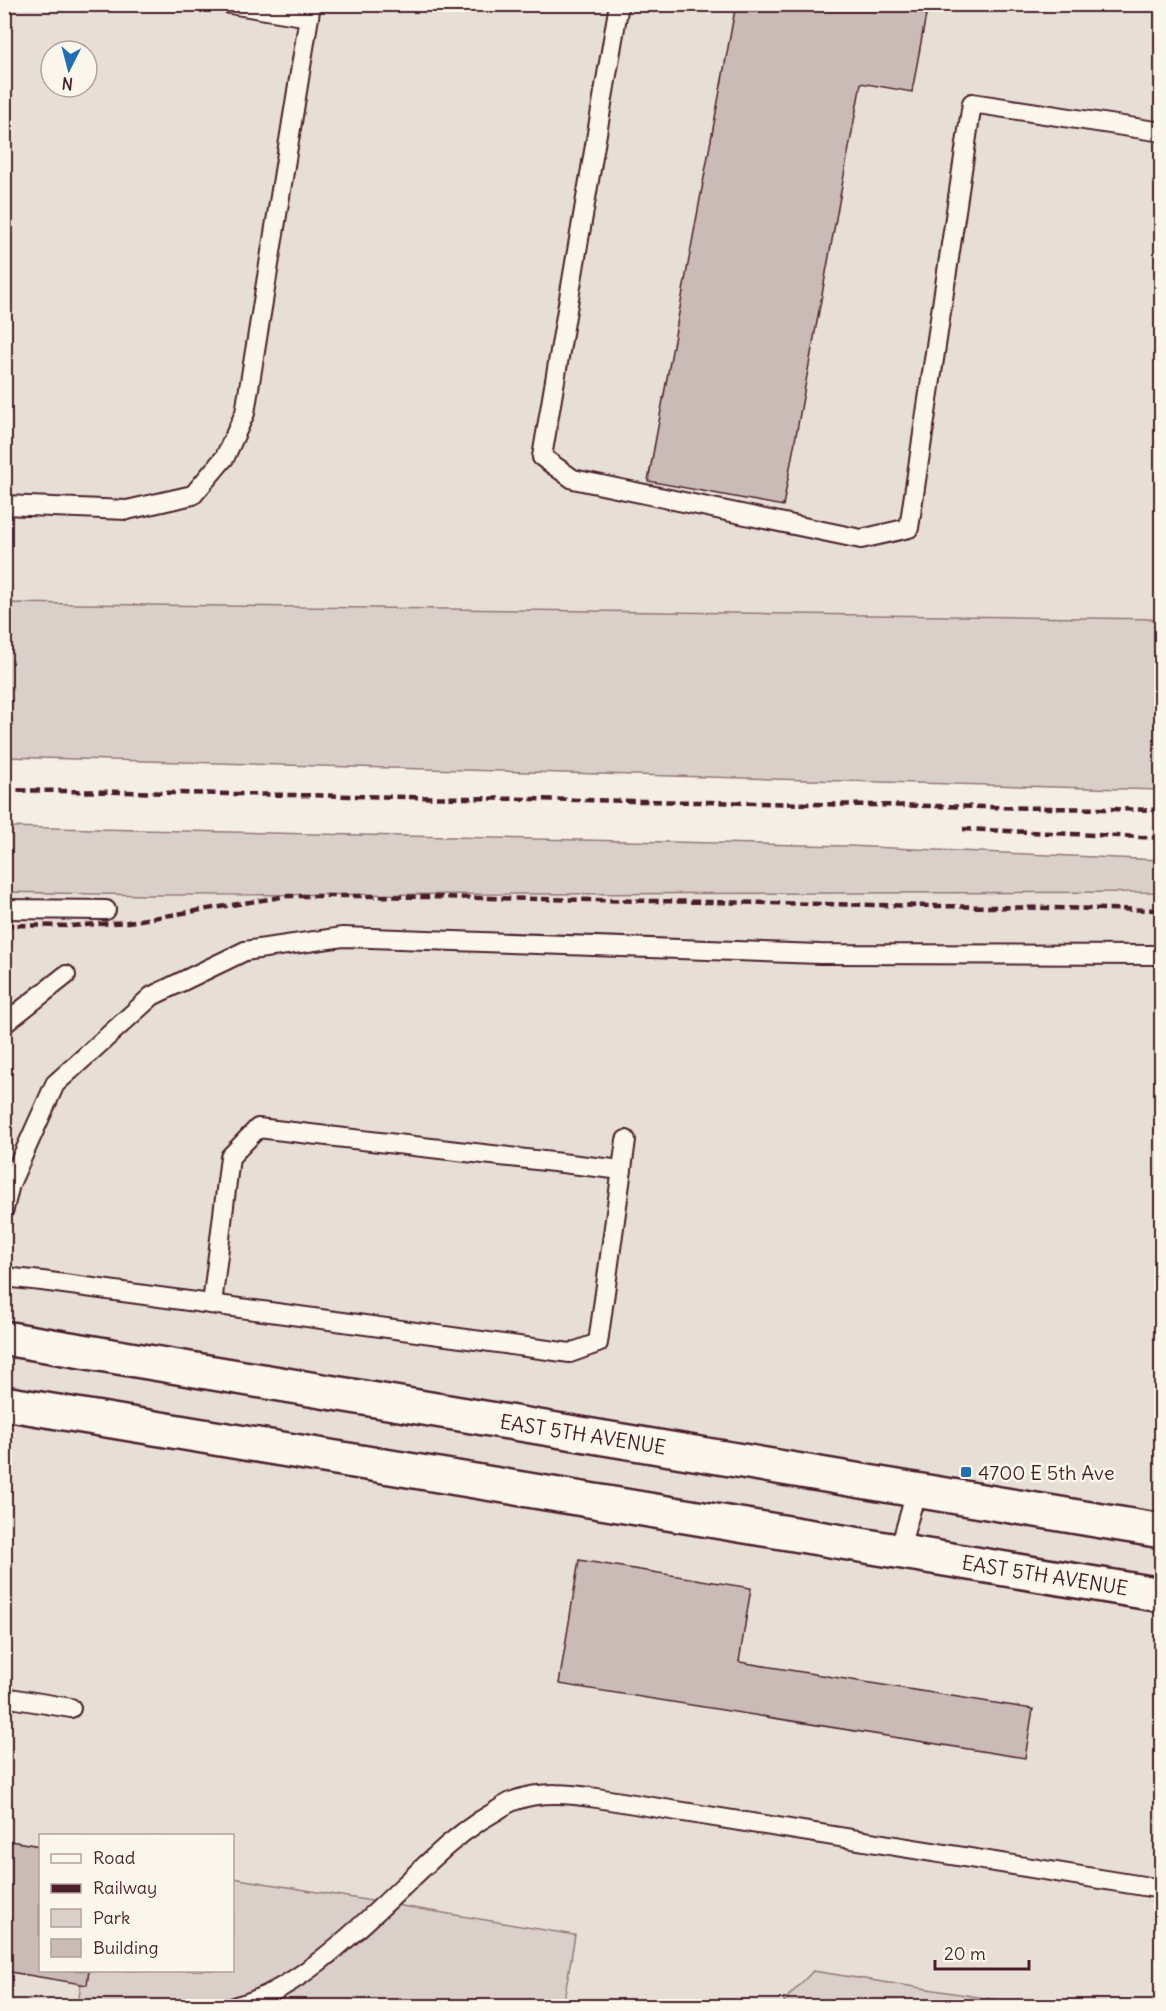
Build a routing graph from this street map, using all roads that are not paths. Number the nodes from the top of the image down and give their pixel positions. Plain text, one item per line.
1 (230, 4) edge
2 (619, 4) edge
3 (310, 11) edge
4 (1161, 132) edge
5 (4, 505) edge
6 (4, 909) edge
7 (106, 910) dead end
8 (1161, 955) edge
9 (66, 975) dead end
10 (4, 1024) edge
11 (626, 1140) dead end
12 (622, 1170) junction
13 (4, 1209) edge
14 (4, 1277) edge
15 (212, 1304) junction
16 (4, 1338) edge
17 (4, 1403) edge
18 (917, 1489) junction
19 (1161, 1531) edge
20 (898, 1551) junction
21 (1161, 1595) edge
22 (4, 1697) edge
23 (71, 1708) dead end
24 (1161, 1889) edge
25 (236, 2007) edge

1 - 3 lane
2 - 4 lane
3 - 5 lane
6 - 7 lane
8 - 13 lane
9 - 10 lane
11 - 12 lane
12 - 15 lane
12 - 15 lane
14 - 15 lane
16 - 18 main road, EAST 5TH AVENUE
17 - 20 main road, EAST 5TH AVENUE
18 - 19 main road, EAST 5TH AVENUE
18 - 20 lane
20 - 21 main road, EAST 5TH AVENUE
22 - 23 lane
24 - 25 lane

